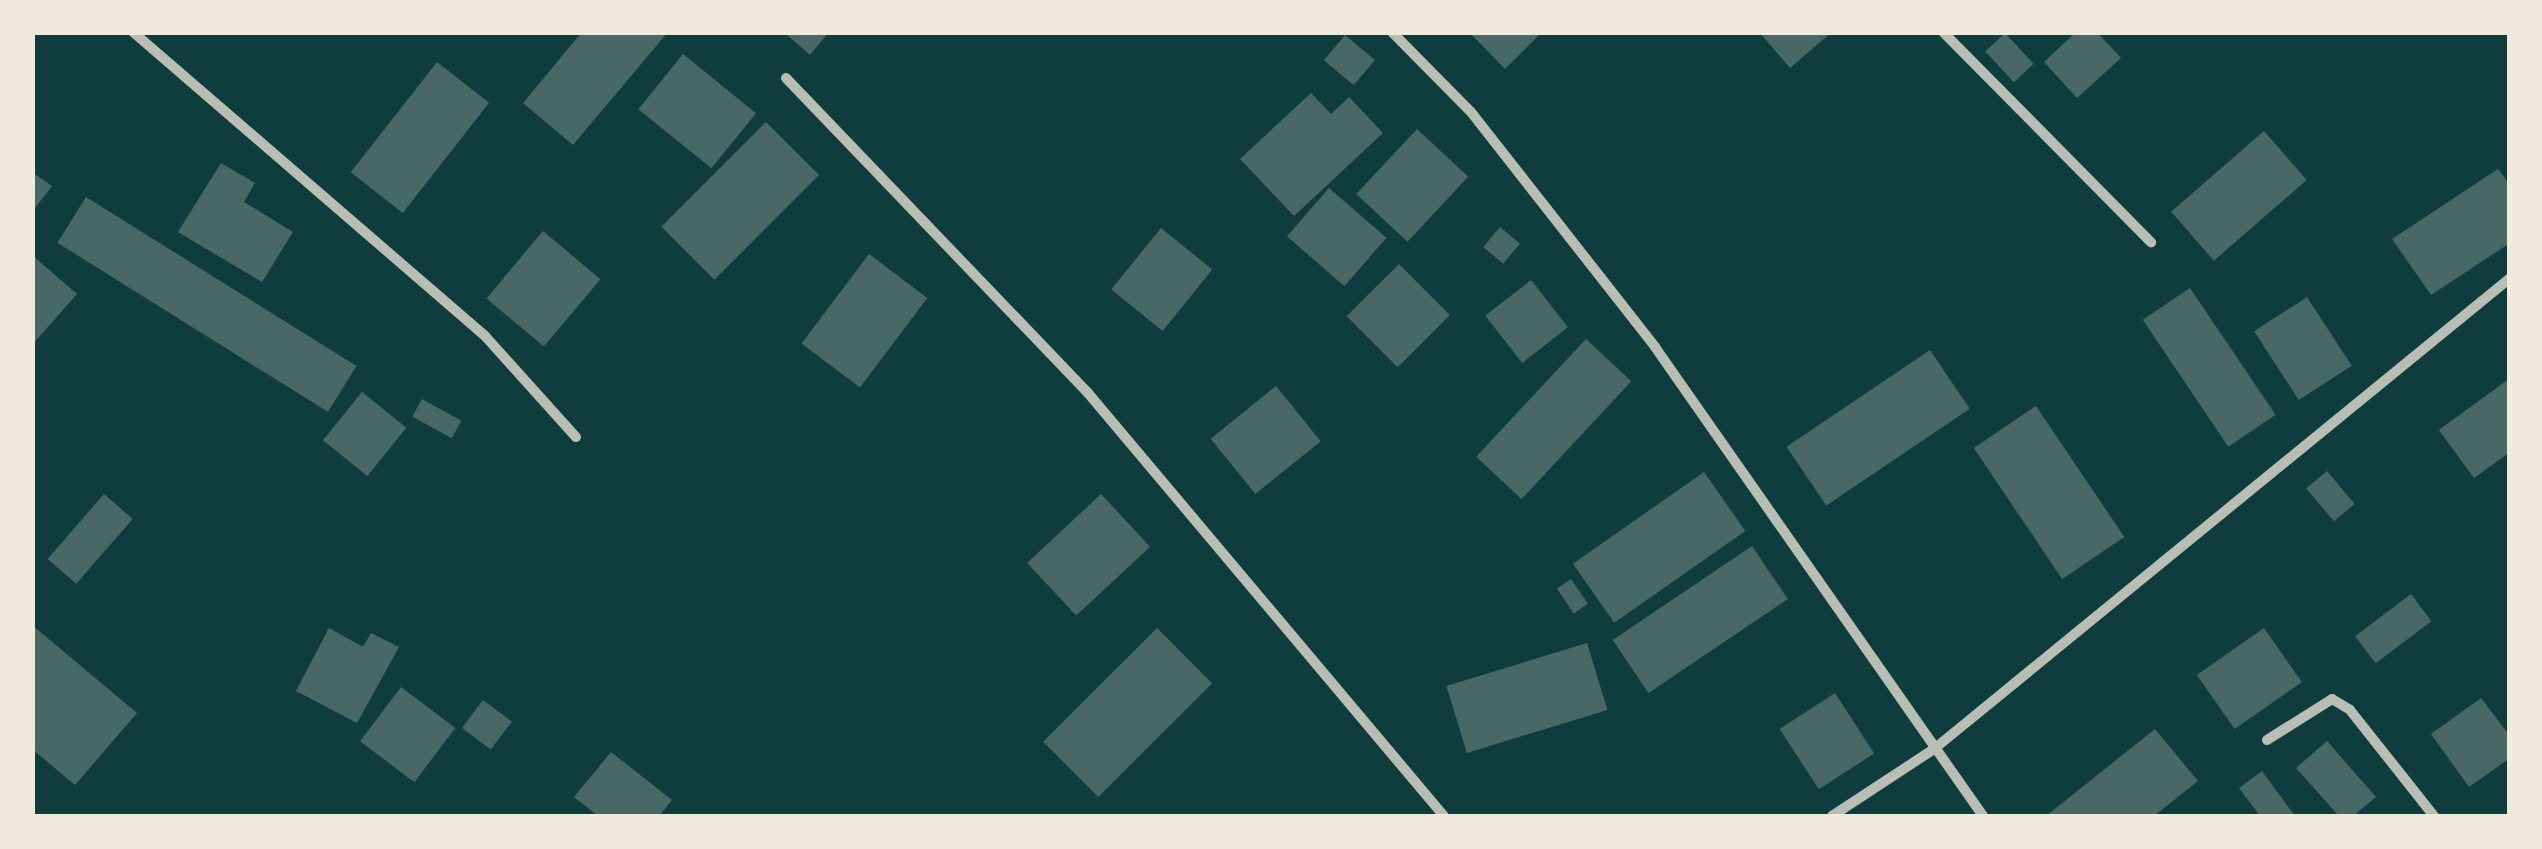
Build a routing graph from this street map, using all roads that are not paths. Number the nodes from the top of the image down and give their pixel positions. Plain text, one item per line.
1 (133, 32) edge
2 (1944, 32) edge
3 (1392, 33) edge
4 (786, 78) dead end
5 (2152, 242) dead end
6 (2510, 278) edge
7 (576, 438) dead end
8 (2267, 740) dead end
9 (1934, 749) junction
10 (1444, 816) edge
11 (1832, 816) edge
12 (1984, 816) edge
13 (2434, 816) edge

1 - 7 street
2 - 5 street
3 - 9 street
4 - 10 street
6 - 9 street
8 - 13 street
9 - 11 street
9 - 12 street

